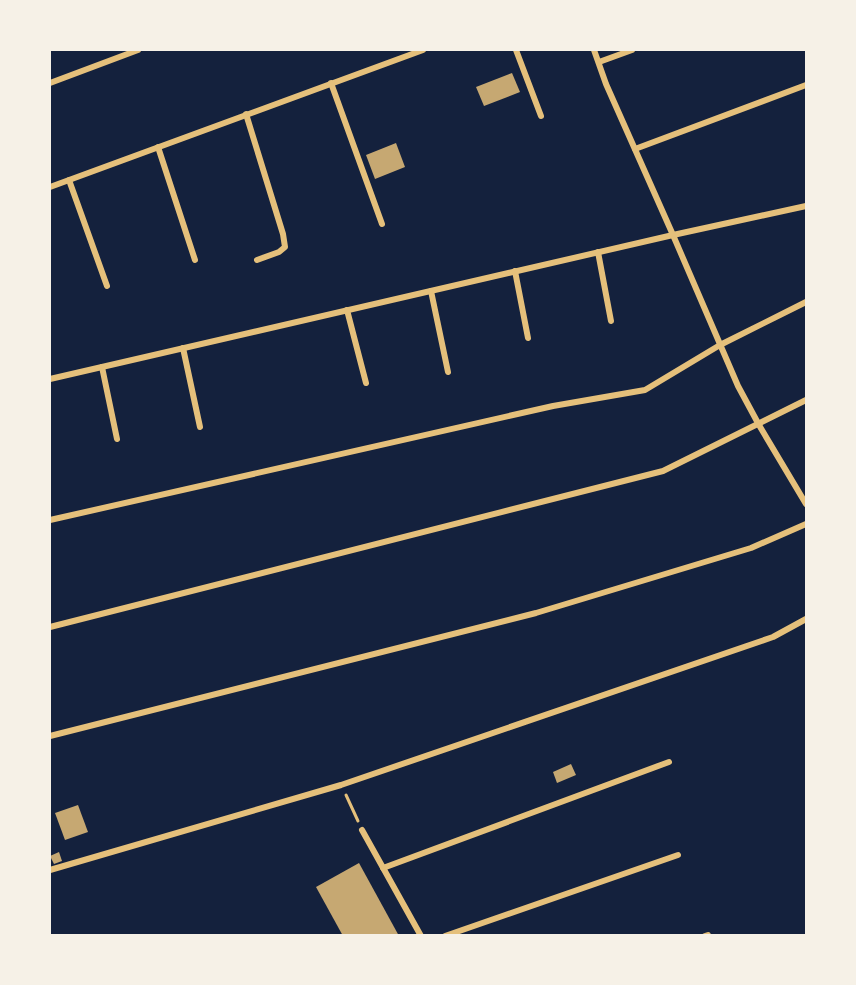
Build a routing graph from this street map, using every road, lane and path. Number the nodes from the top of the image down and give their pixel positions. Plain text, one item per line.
1 (138, 50) edge
2 (423, 50) edge
3 (516, 50) edge
4 (594, 50) edge
5 (632, 50) edge
6 (599, 62) junction
7 (50, 83) edge
8 (331, 83) junction
9 (807, 85) edge
10 (246, 114) junction
11 (541, 116) dead end
12 (158, 147) junction
13 (635, 148) junction
14 (69, 180) junction
15 (50, 187) edge
16 (807, 206) edge
17 (382, 224) dead end
18 (673, 235) junction
19 (598, 252) junction
20 (195, 260) dead end
21 (257, 260) dead end
22 (514, 271) junction
23 (107, 286) dead end
24 (431, 291) junction
25 (807, 302) edge
26 (347, 310) junction
27 (611, 321) dead end
28 (528, 338) dead end
29 (720, 345) junction
30 (183, 348) junction
31 (102, 367) junction
32 (448, 372) dead end
33 (50, 379) edge
34 (366, 383) dead end
35 (807, 400) edge
36 (759, 425) junction
37 (200, 428) dead end
38 (117, 439) dead end
39 (807, 504) edge
40 (50, 520) edge
41 (807, 524) edge
42 (807, 619) edge
43 (50, 627) edge
44 (50, 736) edge
45 (669, 762) dead end
46 (341, 785) junction
47 (362, 830) joint
48 (678, 855) dead end
49 (383, 868) junction
50 (50, 870) edge
51 (422, 936) edge
52 (446, 936) edge

1 - 7 street
2 - 8 street
3 - 11 street
4 - 6 street
5 - 6 street
6 - 13 street
8 - 10 street
8 - 17 street
9 - 13 street
10 - 12 street
10 - 21 street
12 - 14 street
12 - 20 street
13 - 18 street
14 - 15 street
14 - 23 street
16 - 18 street
18 - 19 street
18 - 29 street
19 - 22 street
19 - 27 street
22 - 24 street
22 - 28 street
24 - 26 street
24 - 32 street
25 - 29 street
26 - 30 street
26 - 34 street
29 - 36 street
29 - 40 street
30 - 31 street
30 - 37 street
31 - 33 street
31 - 38 street
35 - 36 street
36 - 39 street
36 - 43 street
41 - 44 street
42 - 46 street
45 - 49 street
46 - 47 path
46 - 50 street
47 - 49 street
48 - 52 street
49 - 51 street

